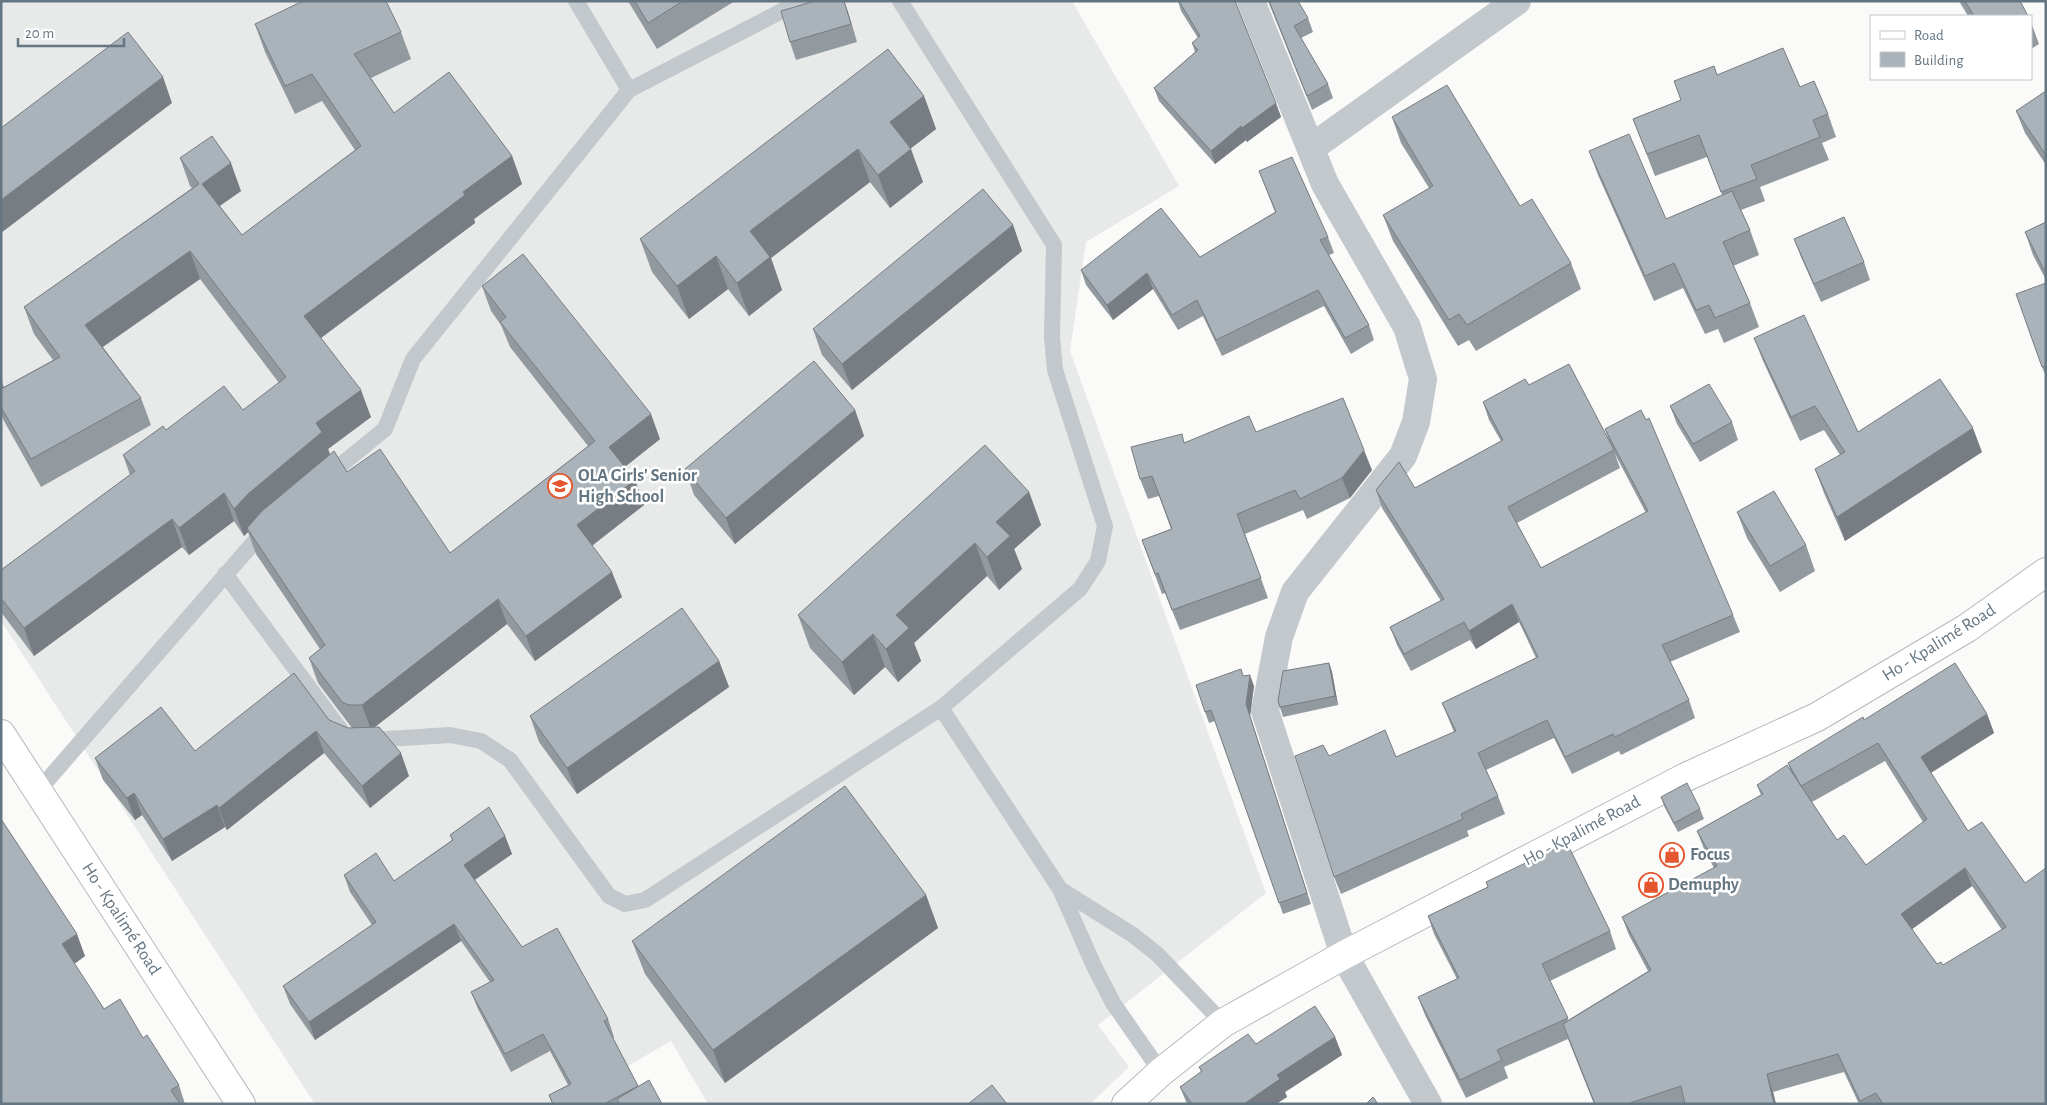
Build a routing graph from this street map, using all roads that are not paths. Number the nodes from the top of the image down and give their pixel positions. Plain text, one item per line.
1 (576, 1) edge
2 (801, 1) edge
3 (900, 1) edge
4 (1251, 1) edge
5 (1517, 1) edge
6 (629, 90) junction
7 (1311, 148) junction
8 (317, 485) edge
9 (279, 517) edge
10 (2046, 572) edge
11 (225, 574) junction
12 (941, 708) junction
13 (1, 734) edge
14 (38, 791) junction
15 (1060, 889) junction
16 (1344, 955) junction
17 (1223, 1023) junction
18 (1160, 1072) junction
19 (241, 1104) edge
20 (1126, 1104) edge
21 (1428, 1104) edge

1 - 6 lane
2 - 6 lane
3 - 12 lane
4 - 7 street
5 - 7 street
6 - 8 lane
7 - 16 street
9 - 11 lane
10 - 16 main road, Ho - Kpalimé Road
11 - 12 lane
11 - 14 lane
12 - 15 lane
13 - 14 main road, Ho - Kpalimé Road
14 - 19 main road, Ho - Kpalimé Road
15 - 17 lane
15 - 18 lane
16 - 17 main road, Ho - Kpalimé Road
16 - 21 street
17 - 18 main road, Ho - Kpalimé Road
18 - 20 main road, Ho - Kpalimé Road

